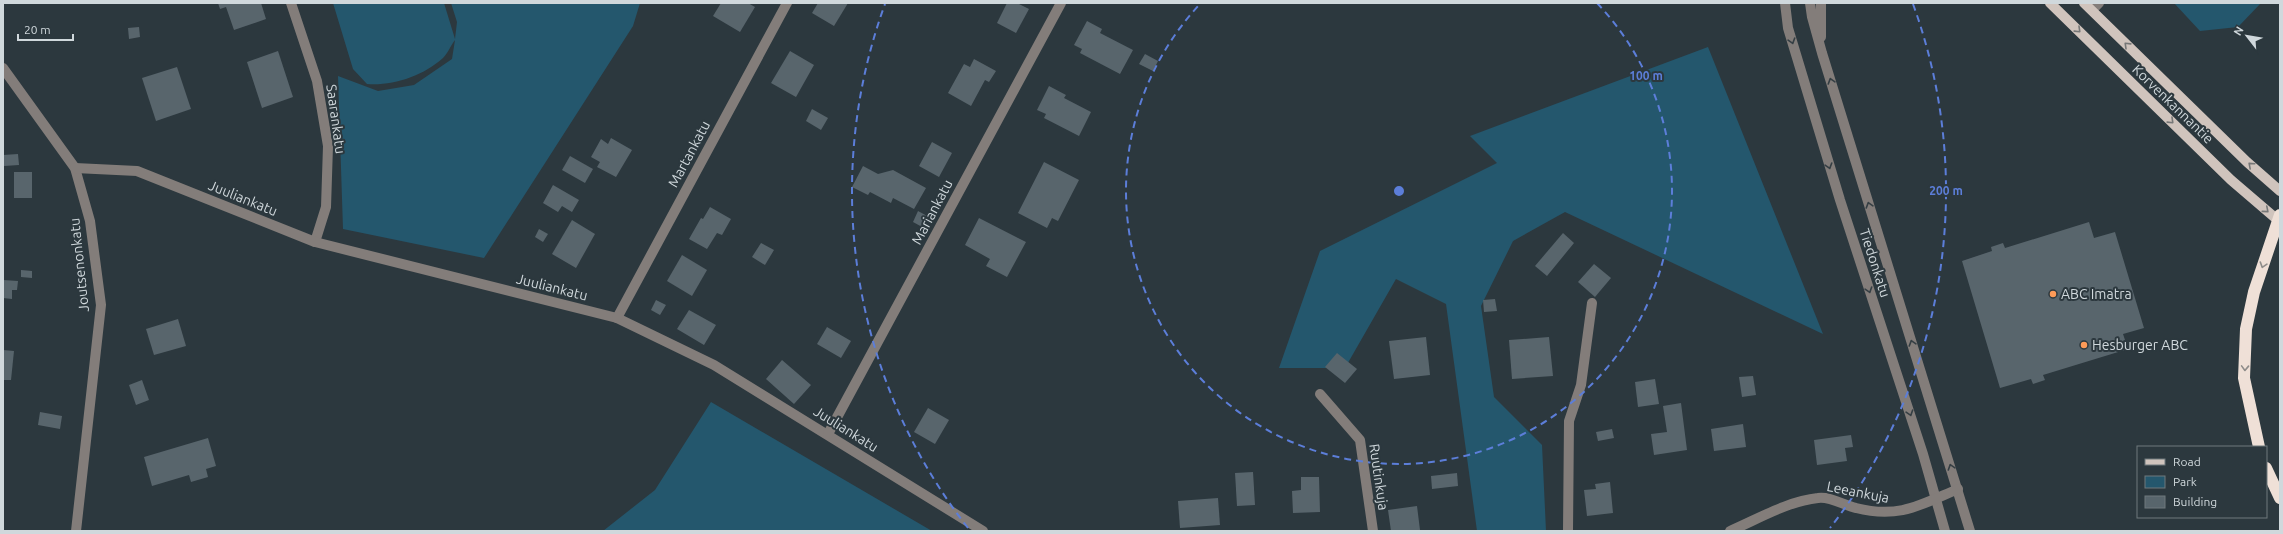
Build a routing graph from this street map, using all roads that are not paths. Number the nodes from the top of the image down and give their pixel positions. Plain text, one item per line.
1 (291, 3) edge
2 (787, 3) edge
3 (1061, 3) edge
4 (1785, 3) edge
5 (1810, 3) edge
6 (1821, 3) edge
7 (2050, 3) edge
8 (2084, 3) edge
9 (2095, 7) edge
10 (1822, 53) junction
11 (3, 68) edge
12 (75, 168) junction
13 (2280, 191) edge
14 (2279, 219) edge
15 (314, 242) junction
16 (1592, 303) dead end
17 (617, 318) junction
18 (1320, 394) dead end
19 (828, 434) junction
20 (2259, 446) edge
21 (2267, 470) edge
22 (1958, 489) junction
23 (1936, 498) junction
24 (2280, 498) edge
25 (76, 531) edge
26 (983, 531) edge
27 (1373, 531) edge
28 (1568, 531) edge
29 (1730, 531) edge
30 (1945, 531) edge
31 (1970, 531) edge

1 - 15 street, Saarankatu
2 - 17 street, Martankatu
3 - 19 street, Mariankatu
4 -> 23 street, Tiedonkatu
5 - 10 street, Tiedonkatu
6 - 10 street, Tiedonkatu
7 -> 14 main road, Korvenkannantie
8 - 9 main road, Korvenkannantie
13 -> 9 main road, Korvenkannantie
22 -> 10 street, Tiedonkatu
11 - 12 street, Joutsenonkatu
12 - 15 street, Juuliankatu
12 - 25 street, Joutsenonkatu
14 -> 20 highway
15 - 17 street, Juuliankatu
16 - 28 street
17 - 19 street, Juuliankatu
18 - 27 street, Ruutinkuja
19 - 26 street, Juuliankatu
21 - 24 highway
22 - 23 street, Leeankuja
22 - 31 street, Tiedonkatu
23 - 29 street, Leeankuja
23 - 30 street, Tiedonkatu

